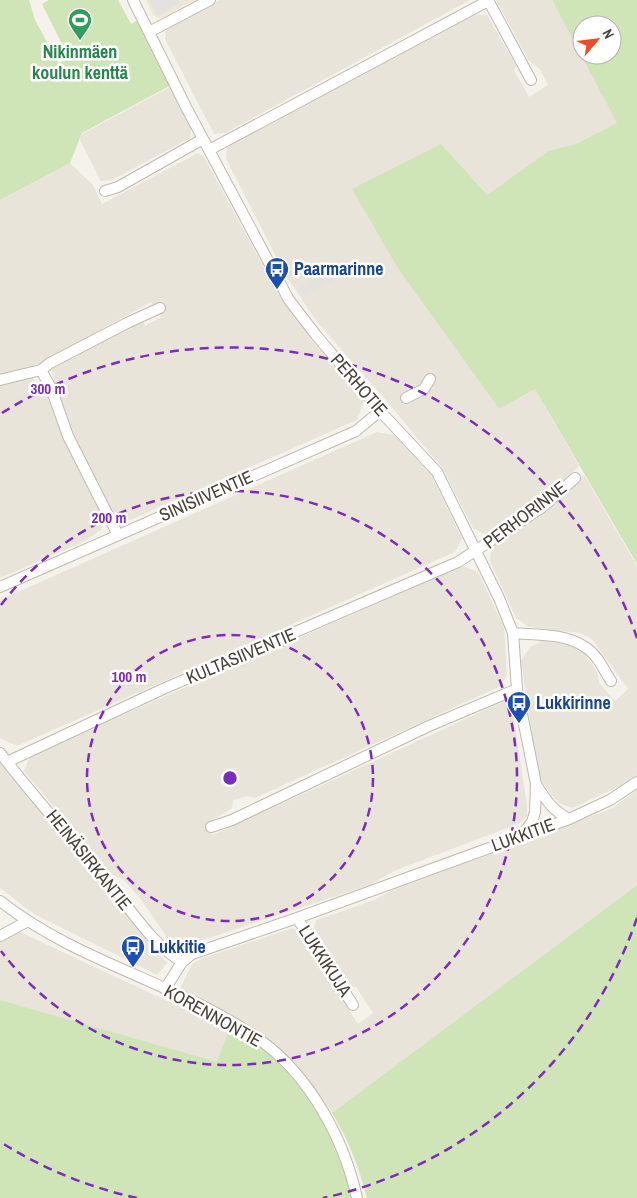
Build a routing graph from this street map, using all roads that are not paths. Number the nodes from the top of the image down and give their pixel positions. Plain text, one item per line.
1 (133, 0) edge
2 (210, 0) edge
3 (488, 1) edge
4 (149, 32) junction
5 (531, 80) dead end
6 (203, 139) junction
7 (209, 150) junction
8 (105, 191) dead end
9 (160, 308) dead end
10 (41, 370) junction
11 (430, 379) dead end
12 (0, 380) edge
13 (406, 398) dead end
14 (380, 411) junction
15 (575, 478) dead end
16 (118, 535) junction
17 (476, 552) junction
18 (0, 587) edge
19 (512, 633) junction
20 (611, 681) dead end
21 (517, 689) junction
22 (0, 753) edge
23 (7, 762) junction
24 (637, 782) edge
25 (536, 784) junction
26 (569, 819) junction
27 (211, 826) dead end
28 (522, 835) junction
29 (0, 901) edge
30 (297, 918) junction
31 (28, 922) junction
32 (0, 936) edge
33 (182, 962) junction
34 (165, 989) junction
35 (354, 1004) dead end
36 (357, 1198) edge

1 - 4 street, PERHOTIE
2 - 4 street
3 - 5 street
3 - 7 street
4 - 6 street, PERHOTIE
6 - 7 street, PERHOTIE
6 - 8 street
7 - 14 street, PERHOTIE
9 - 10 street
10 - 12 street
10 - 16 street
11 - 13 street
14 - 16 street, SINISIIVENTIE
14 - 17 street, PERHOTIE
15 - 17 street, PERHORINNE
16 - 18 street, SINISIIVENTIE
17 - 19 street, PERHOTIE
17 - 23 street, KULTASIIVENTIE
19 - 20 street
19 - 21 street, PERHOTIE
21 - 25 street, PERHOTIE
21 - 27 street
22 - 23 street, HEINÄSIRKANTIE
23 - 33 street, HEINÄSIRKANTIE
24 - 26 street, LUKKITIE
25 - 26 street, PERHOTIE
25 - 28 street, PERHOTIE
26 - 28 street, LUKKITIE
28 - 30 street, LUKKITIE
29 - 31 street, KORENNONTIE
30 - 33 street, LUKKITIE
30 - 35 street, LUKKIKUJA
31 - 32 street
31 - 34 street, KORENNONTIE
33 - 34 street, LUKKITIE
34 - 36 street, KORENNONTIE

